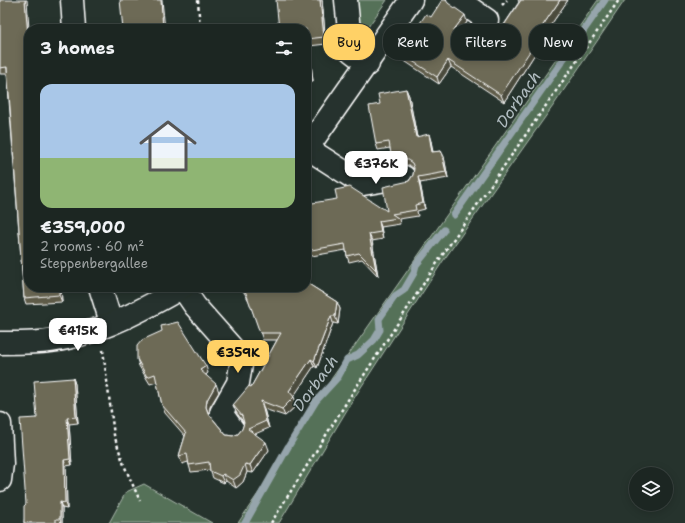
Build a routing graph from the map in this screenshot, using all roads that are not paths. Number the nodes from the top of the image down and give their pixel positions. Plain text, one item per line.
1 (72, 0) edge
2 (346, 0) edge
3 (411, 0) edge
4 (458, 0) edge
5 (487, 20) dead end
6 (74, 24) edge
7 (368, 64) junction
8 (311, 143) edge
9 (311, 152) edge
10 (404, 177) dead end
11 (101, 292) edge
12 (173, 292) edge
13 (185, 292) edge
14 (106, 325) junction
15 (0, 343) edge
16 (0, 424) edge
17 (234, 431) dead end
18 (0, 480) edge

1 - 6 street
2 - 7 street
3 - 7 street
4 - 5 street
7 - 8 street
9 - 10 street
11 - 14 street
12 - 14 street
13 - 17 street
14 - 15 street
16 - 18 street

